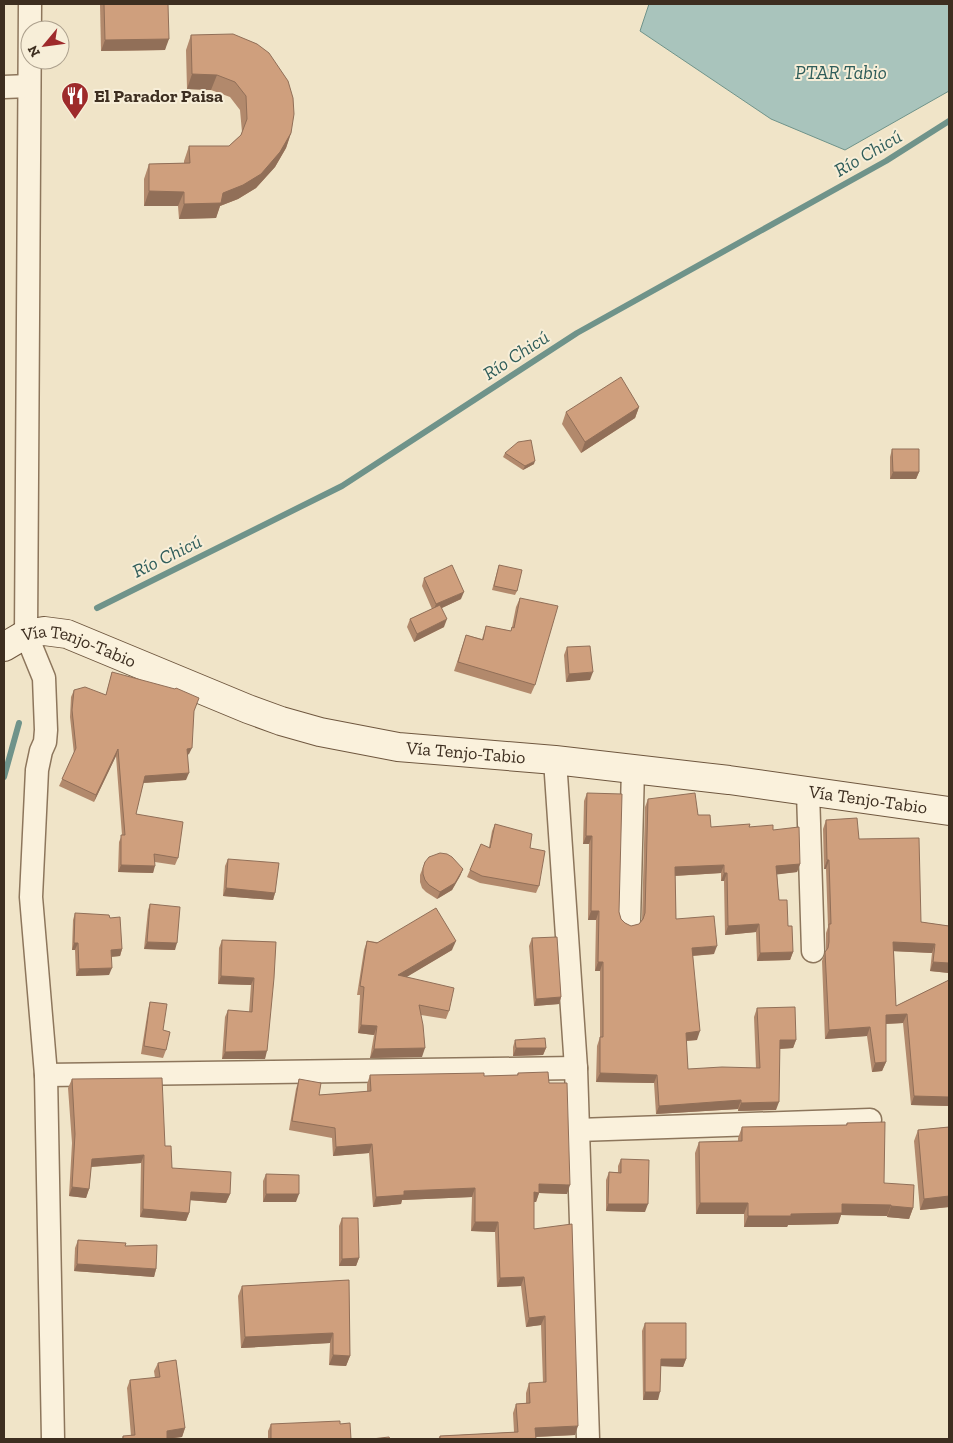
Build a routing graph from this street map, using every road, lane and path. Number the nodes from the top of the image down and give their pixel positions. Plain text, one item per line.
1 (30, 4) edge
2 (4, 86) edge
3 (29, 86) junction
4 (15, 640) edge
5 (555, 760) junction
6 (633, 769) junction
7 (808, 792) junction
8 (949, 812) edge
9 (629, 921) dead end
10 (813, 951) dead end
11 (576, 1068) junction
12 (46, 1075) junction
13 (870, 1120) edge
14 (578, 1130) junction
15 (53, 1439) edge
16 (588, 1439) edge

1 - 3 street
2 - 3 street
3 - 4 street
4 - 5 main road, Vía Tenjo-Tabio
4 - 12 street
5 - 6 main road, Vía Tenjo-Tabio
5 - 11 street
6 - 7 main road, Vía Tenjo-Tabio
6 - 9 street
7 - 8 main road, Vía Tenjo-Tabio
7 - 10 street
11 - 12 street
11 - 14 street
12 - 15 street
13 - 14 street
14 - 16 street

